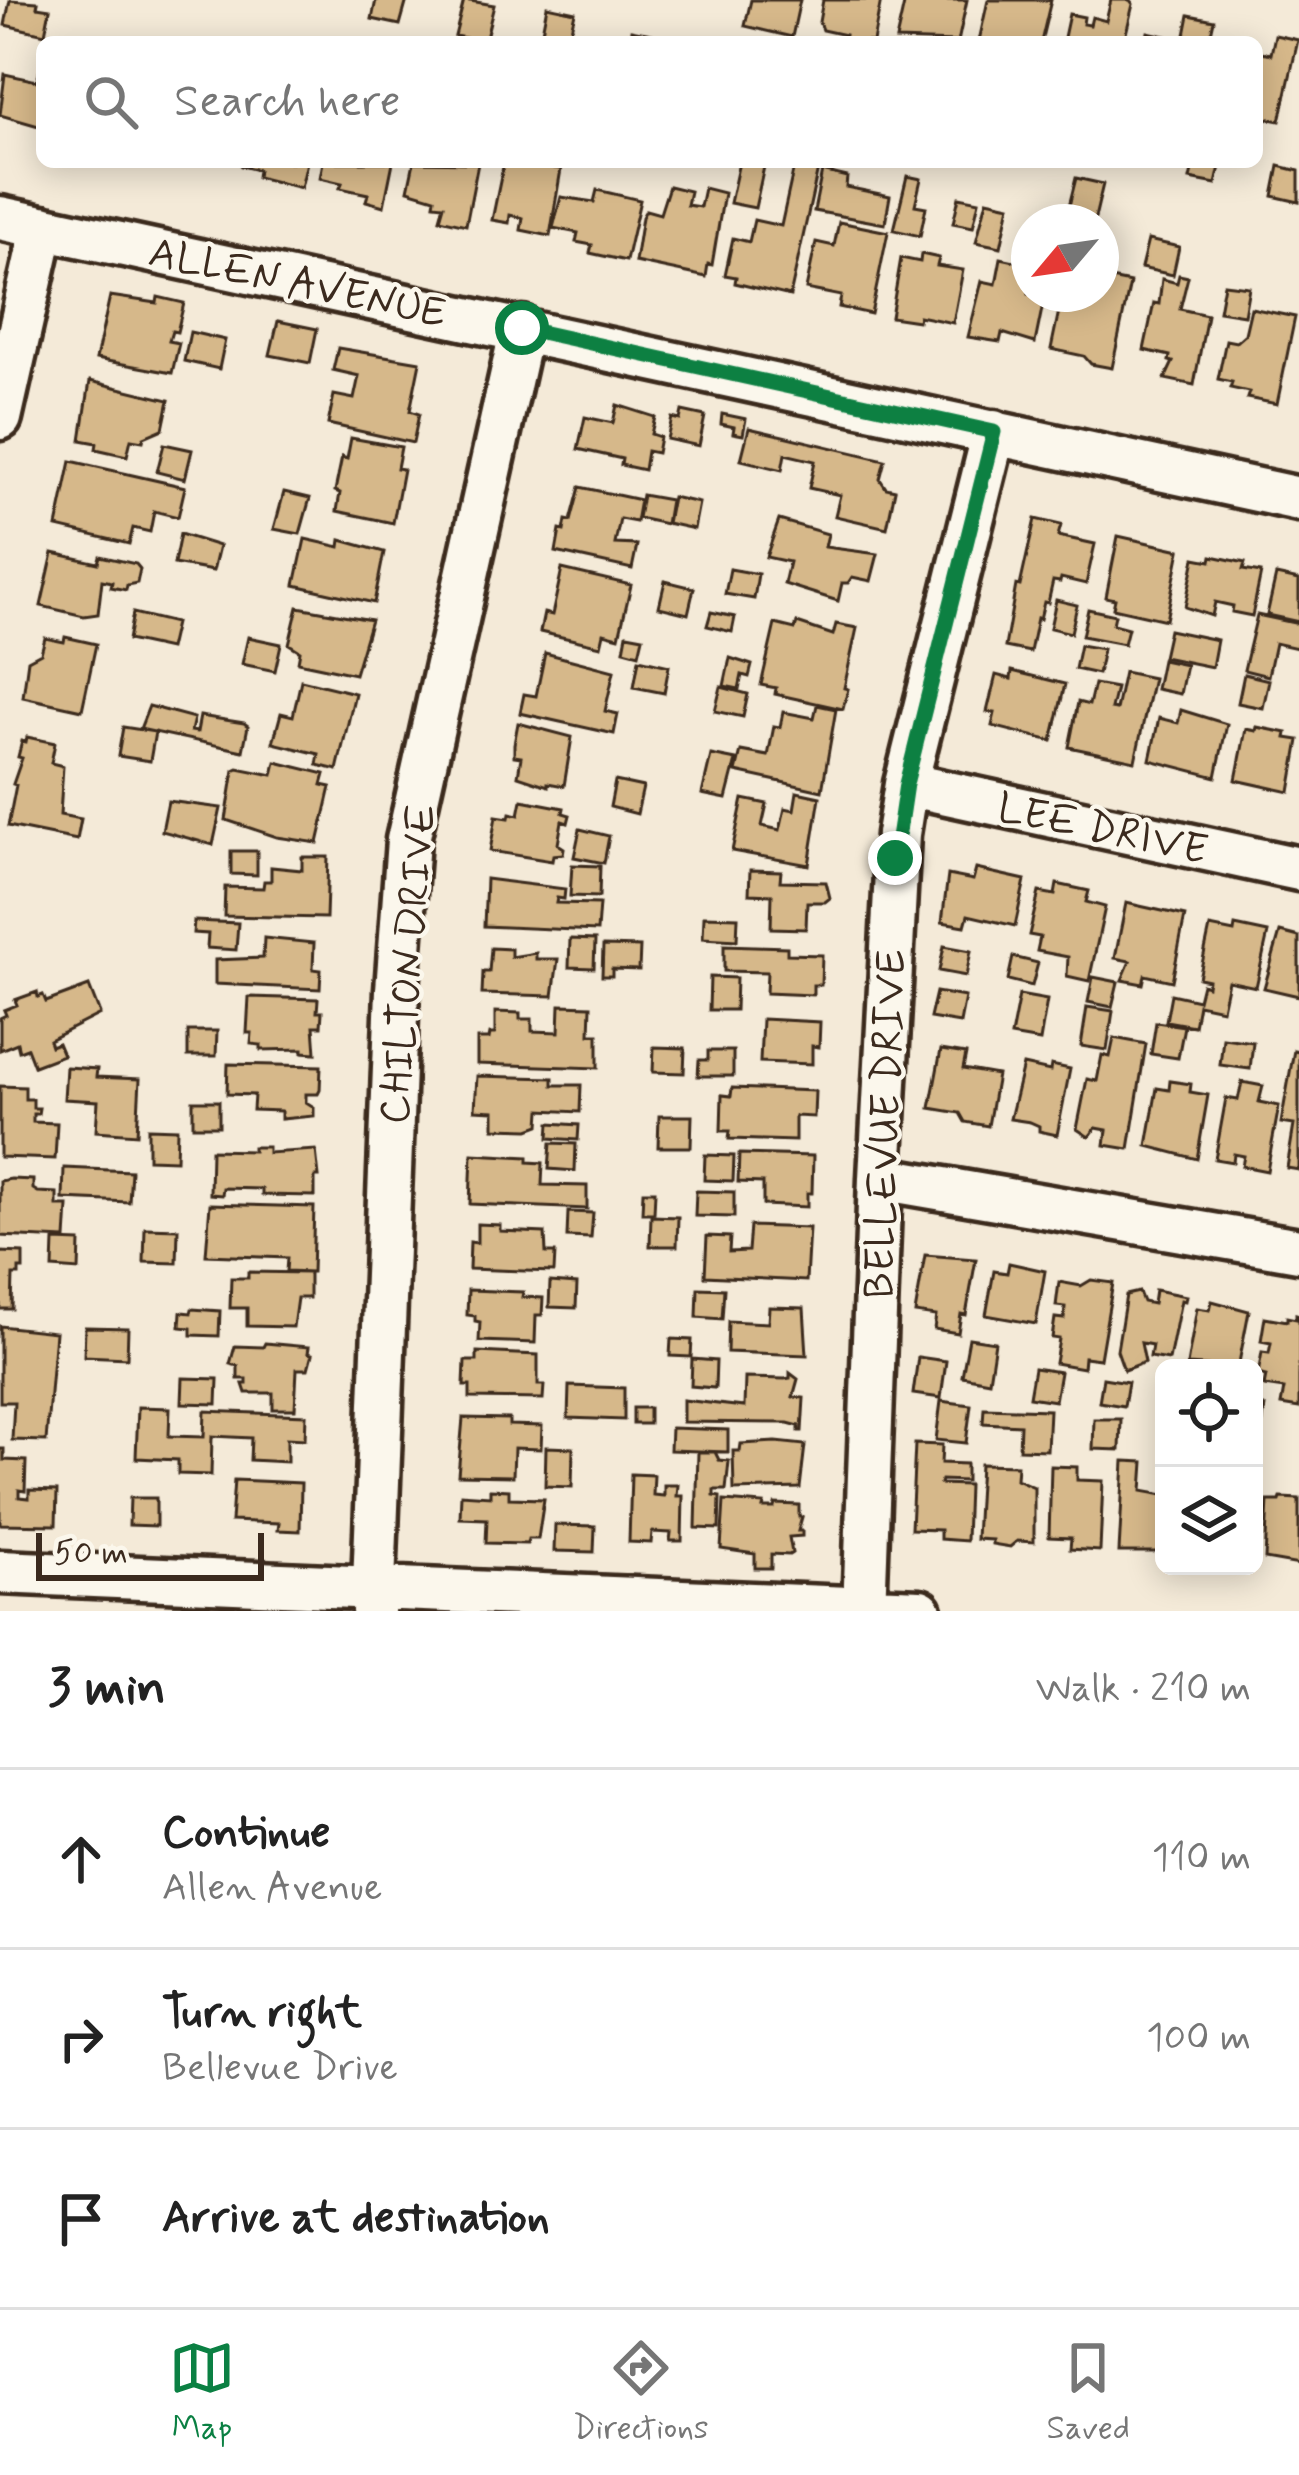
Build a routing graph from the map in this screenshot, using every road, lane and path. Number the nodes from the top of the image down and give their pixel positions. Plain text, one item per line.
1 (0, 218) edge
2 (43, 227) junction
3 (522, 328) junction
4 (0, 418) edge
5 (994, 432) junction
6 (1299, 499) edge
7 (906, 784) junction
8 (1299, 869) edge
9 (880, 1178) junction
10 (1299, 1250) edge
11 (0, 1572) edge
12 (374, 1599) edge
13 (864, 1609) edge
14 (920, 1611) edge

1 - 2 street, ALLEN AVENUE
2 - 3 street, ALLEN AVENUE
2 - 4 street
3 - 5 street, ALLEN AVENUE
3 - 12 street, CHILTON DRIVE
5 - 6 street, ALLEN AVENUE
5 - 7 street, BELLEVUE DRIVE
7 - 8 street, LEE DRIVE
7 - 9 street, BELLEVUE DRIVE
9 - 10 street
9 - 13 street, BELLEVUE DRIVE
11 - 12 street
12 - 13 street
13 - 14 street

